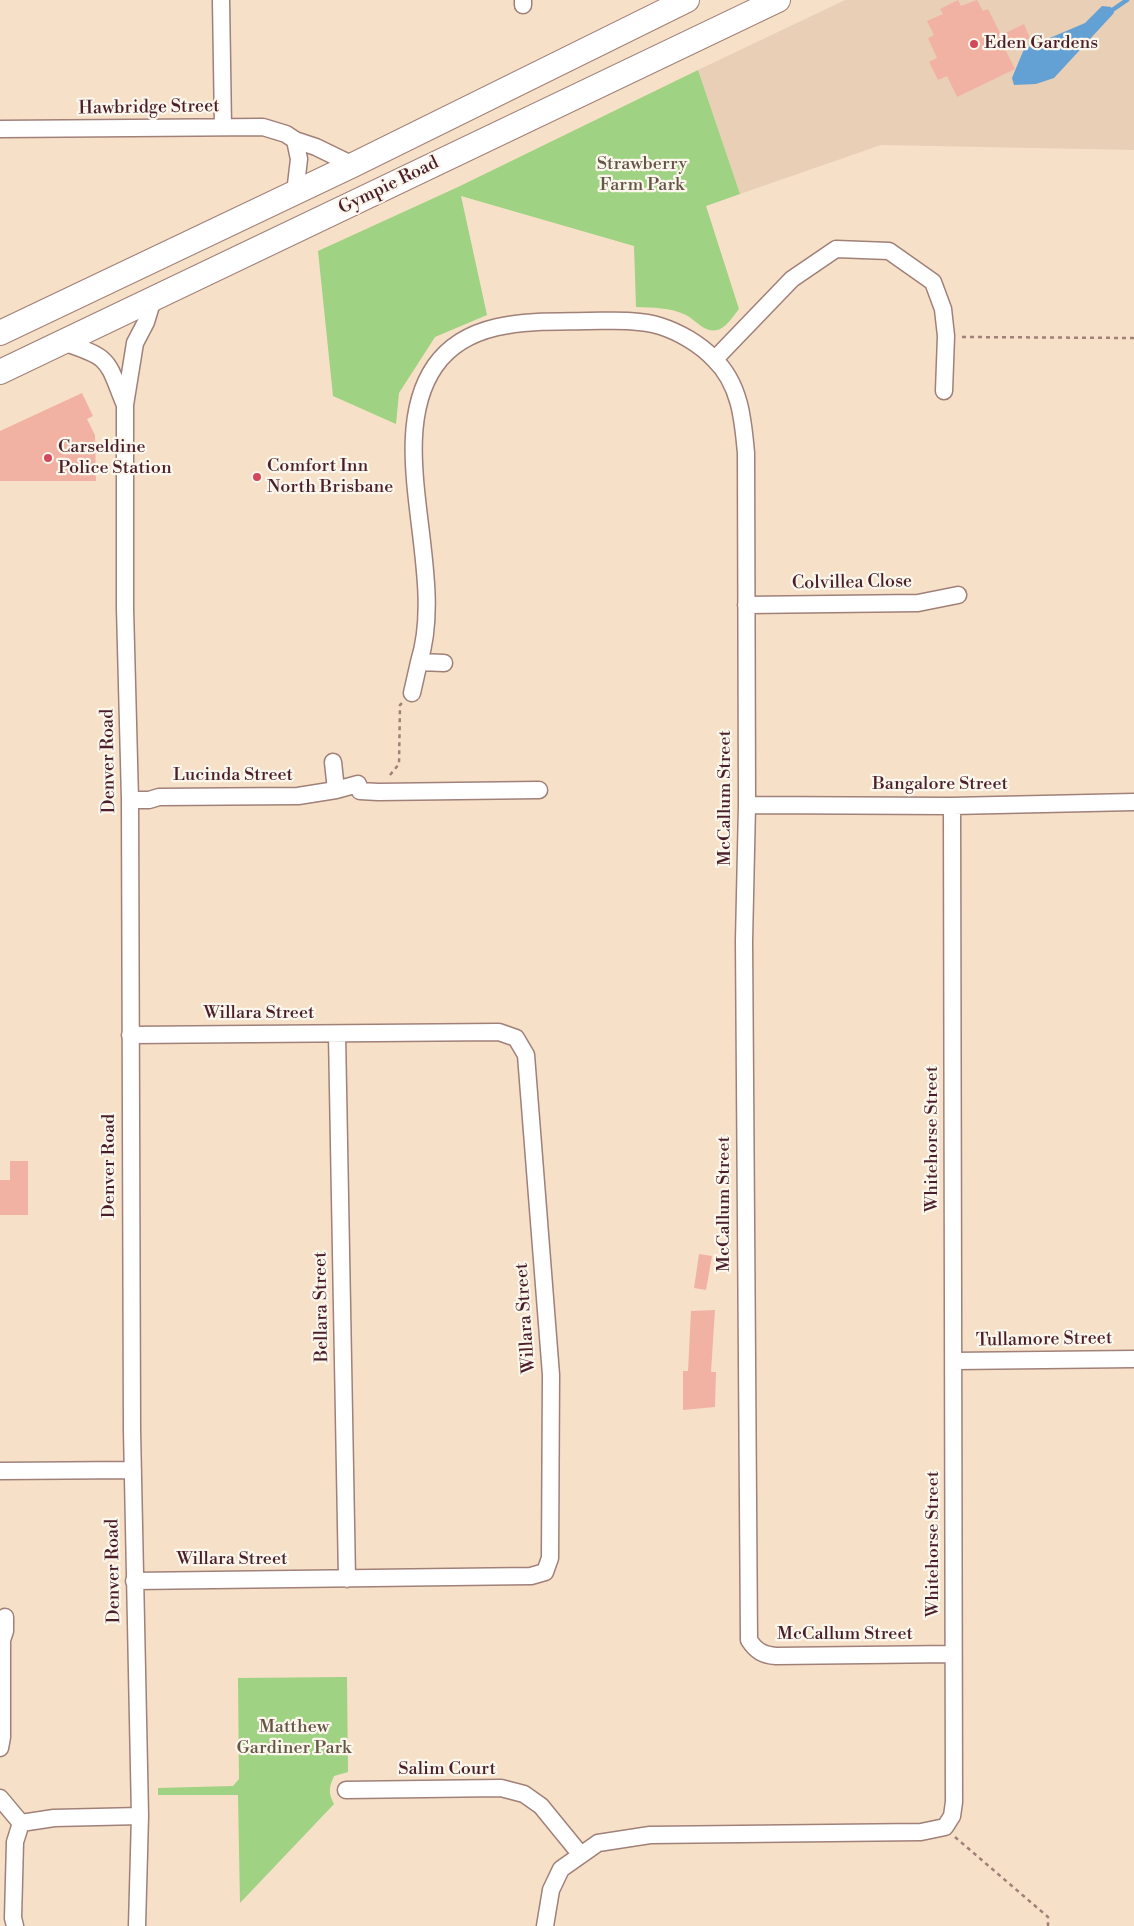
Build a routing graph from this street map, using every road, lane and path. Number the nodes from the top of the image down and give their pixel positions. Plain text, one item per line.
1 (221, 0) edge
2 (687, 0) edge
3 (778, 0) edge
4 (223, 127) junction
5 (0, 129) edge
6 (296, 140) junction
7 (353, 165) junction
8 (295, 193) junction
9 (153, 298) junction
10 (0, 333) edge
11 (946, 336) junction
12 (1134, 338) edge
13 (62, 342) junction
14 (715, 359) junction
15 (0, 372) edge
16 (944, 391) dead end
17 (125, 406) junction
18 (958, 595) dead end
19 (746, 605) junction
20 (419, 662) junction
21 (444, 663) dead end
22 (412, 693) joint
23 (332, 762) dead end
24 (365, 787) junction
25 (336, 790) junction
26 (538, 790) dead end
27 (130, 800) junction
28 (1134, 802) edge
29 (747, 806) junction
30 (952, 806) junction
31 (337, 1034) junction
32 (130, 1035) junction
33 (1134, 1359) edge
34 (954, 1361) junction
35 (133, 1470) junction
36 (0, 1471) edge
37 (346, 1579) junction
38 (134, 1581) junction
39 (5, 1617) dead end
40 (1, 1640) edge
41 (953, 1654) junction
42 (0, 1748) edge
43 (346, 1790) dead end
44 (0, 1798) edge
45 (140, 1816) junction
46 (21, 1823) junction
47 (945, 1827) junction
48 (581, 1855) junction
49 (15, 1926) edge
50 (137, 1926) edge
51 (546, 1926) edge
52 (1048, 1926) edge

1 - 4 street
2 - 7 highway, Gympie Road
3 - 9 highway, Gympie Road
4 - 5 street, Hawbridge Street
4 - 6 street, Hawbridge Street
6 - 7 street, Hawbridge Street
6 - 8 street
7 - 8 highway, Gympie Road
8 - 10 highway, Gympie Road
9 - 13 highway, Gympie Road
9 - 17 street, Denver Road
11 - 12 path
11 - 14 street
11 - 16 street
13 - 15 highway, Gympie Road
13 - 17 street, Denver Road
14 - 19 street, McCallum Street
14 - 20 street, McCallum Street
17 - 27 street, Denver Road
18 - 19 street, Colvillea Close
19 - 29 street, McCallum Street
20 - 21 street
20 - 22 street, McCallum Street
22 - 24 path
23 - 25 street
24 - 25 street, Lucinda Street
24 - 26 street, Lucinda Street
25 - 27 street, Lucinda Street
27 - 32 street, Denver Road
28 - 30 street, Bangalore Street
29 - 30 street, Bangalore Street
29 - 41 street, McCallum Street
30 - 34 street, Whitehorse Street
31 - 32 street, Willara Street
31 - 37 street, Bellara Street
31 - 37 street, Willara Street
32 - 35 street, Denver Road
33 - 34 street, Tullamore Street
34 - 41 street, Whitehorse Street
35 - 36 street
35 - 38 street, Denver Road
37 - 38 street, Willara Street
38 - 45 street, Denver Road
39 - 40 street
40 - 42 street
41 - 47 street, Whitehorse Street
43 - 48 street, Salim Court
44 - 46 street
45 - 46 street
45 - 50 street, Denver Road
46 - 49 street
47 - 48 street
47 - 52 path
48 - 51 street

